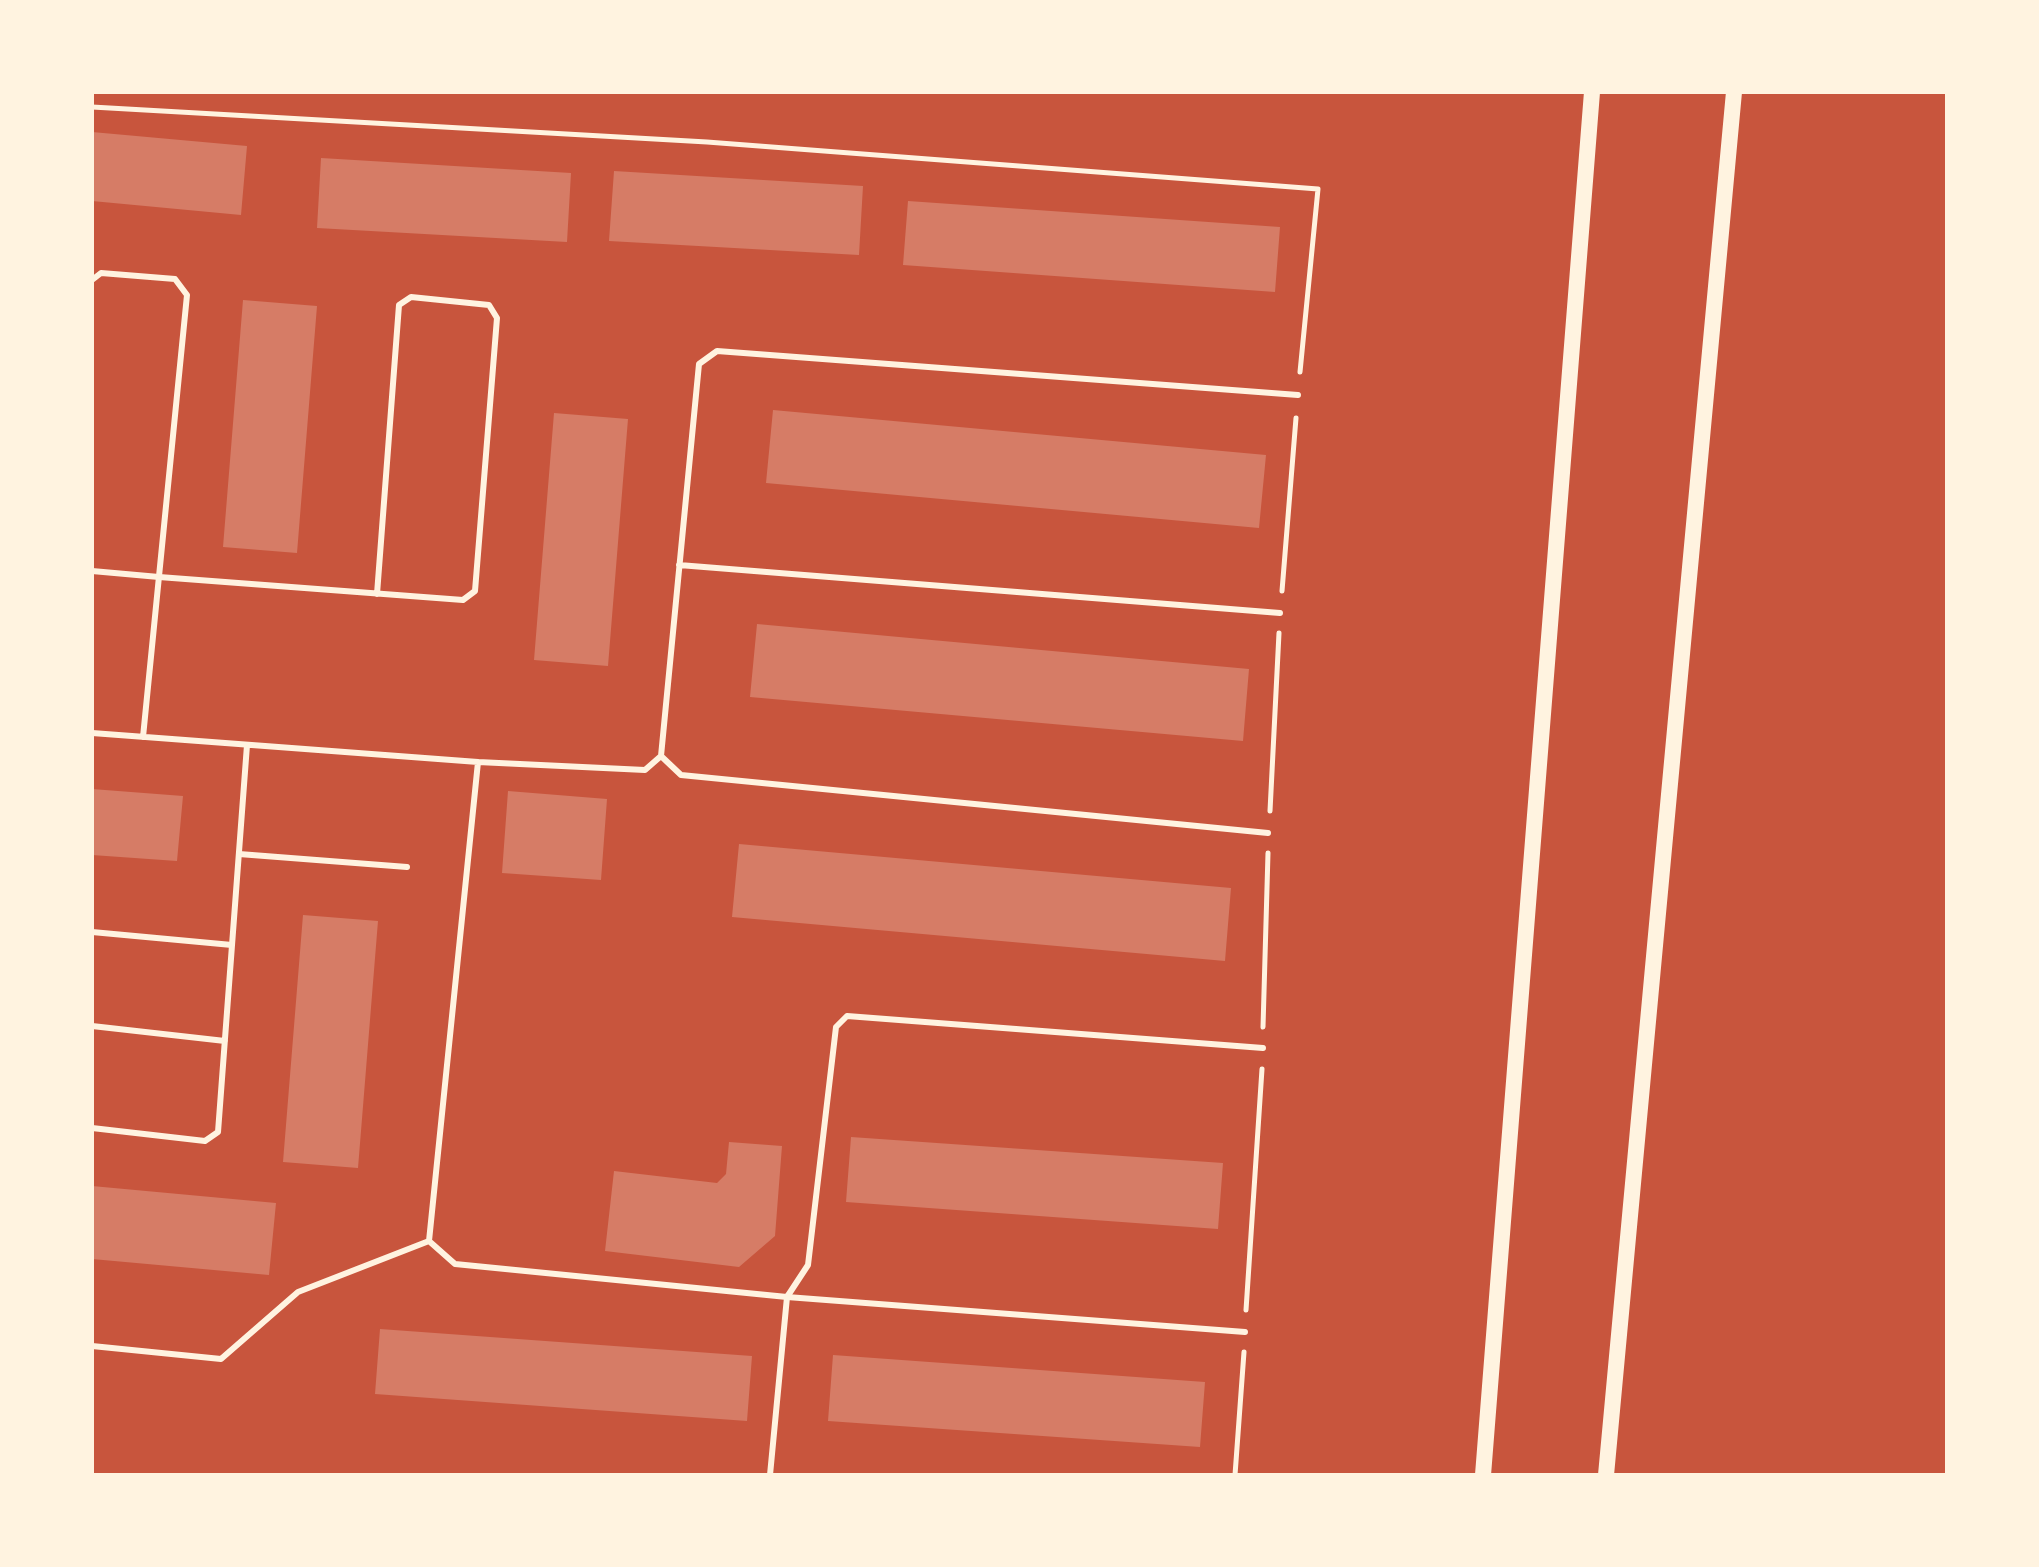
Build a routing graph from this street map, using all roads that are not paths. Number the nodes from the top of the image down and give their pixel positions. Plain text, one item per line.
1 (1592, 92) edge
2 (1734, 92) edge
3 (92, 280) edge
4 (1298, 395) road end
5 (679, 565) junction
6 (92, 571) edge
7 (159, 577) junction
8 (377, 594) junction
9 (1280, 613) road end
10 (92, 733) edge
11 (143, 737) junction
12 (247, 745) junction
13 (661, 756) junction
14 (478, 762) junction
15 (1268, 833) road end
16 (239, 854) junction
17 (407, 867) dead end
18 (92, 932) edge
19 (232, 945) junction
20 (92, 1026) edge
21 (225, 1041) junction
22 (1263, 1048) road end
23 (92, 1128) edge
24 (429, 1241) junction
25 (787, 1297) junction
26 (1245, 1332) road end
27 (92, 1346) edge
28 (770, 1475) edge
29 (1483, 1475) edge
30 (1606, 1475) edge

1 - 29 main road
2 - 30 main road
3 - 7 lane
4 - 5 lane
5 - 9 lane
5 - 13 lane
6 - 7 lane
7 - 8 lane
7 - 11 lane
8 - 8 lane
10 - 11 lane
11 - 12 lane
12 - 14 lane
12 - 16 lane
13 - 14 lane
13 - 15 lane
14 - 24 lane
16 - 17 lane
16 - 19 lane
18 - 19 lane
19 - 21 lane
20 - 21 lane
21 - 23 lane
22 - 25 lane
24 - 25 lane
24 - 27 lane
25 - 26 lane
25 - 28 lane

